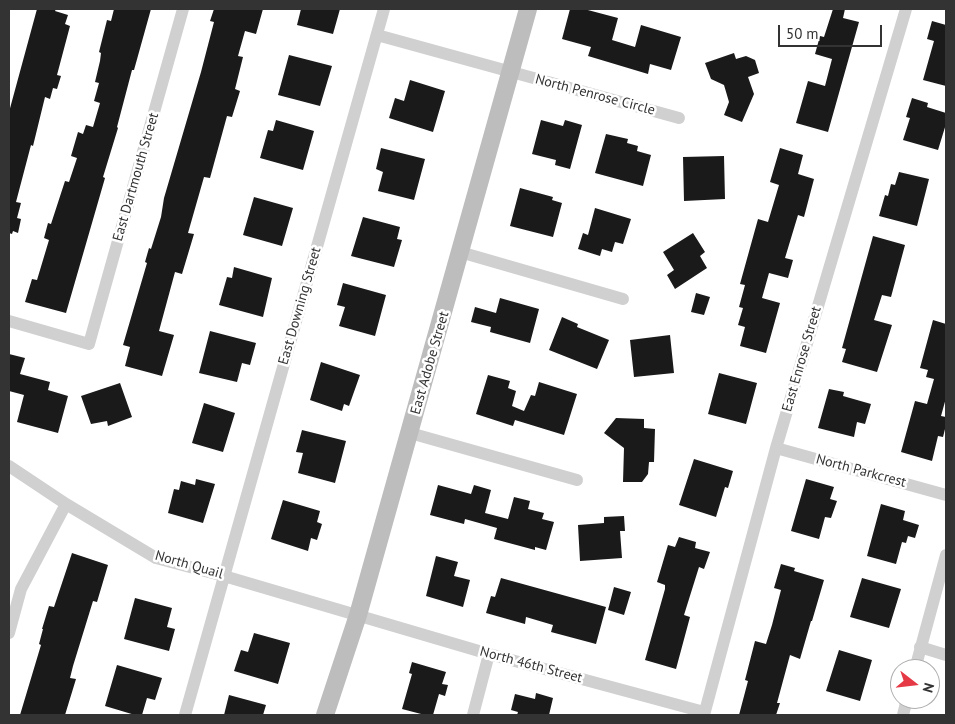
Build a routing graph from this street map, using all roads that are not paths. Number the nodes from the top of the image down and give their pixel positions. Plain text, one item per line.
1 (183, 9) edge
2 (384, 9) edge
3 (528, 9) edge
4 (906, 9) edge
5 (377, 35) junction
6 (510, 72) junction
7 (679, 118) dead end
8 (460, 252) junction
9 (623, 299) dead end
10 (9, 322) edge
11 (410, 432) junction
12 (776, 448) junction
13 (9, 466) edge
14 (577, 480) dead end
15 (946, 495) edge
16 (66, 504) junction
17 (946, 555) edge
18 (224, 576) junction
19 (358, 615) junction
20 (9, 633) edge
21 (920, 648) junction
22 (489, 654) junction
23 (946, 655) edge
24 (917, 659) edge
25 (704, 713) edge
26 (185, 715) edge
27 (325, 715) edge
28 (473, 715) edge

1 - 10 street, East Dartmouth Street
2 - 5 street, East Downing Street
3 - 6 street, East Adobe Street
4 - 12 street, East Enrose Street
5 - 6 street, North Penrose Circle
5 - 18 street, East Downing Street
6 - 7 street, North Penrose Circle
6 - 8 street, East Adobe Street
8 - 9 street
8 - 11 street, East Adobe Street
11 - 14 street
11 - 19 street, East Adobe Street
12 - 15 street, North Parkcrest
12 - 25 street, East Enrose Street
13 - 16 street, North Quail
16 - 18 street, North Quail
16 - 20 street
17 - 21 street
18 - 19 street, North Quail
18 - 26 street, East Downing Street
19 - 22 street, North 46th Street
19 - 27 street, East Adobe Street
21 - 23 street
21 - 24 street
22 - 25 street, North 46th Street
22 - 28 street

